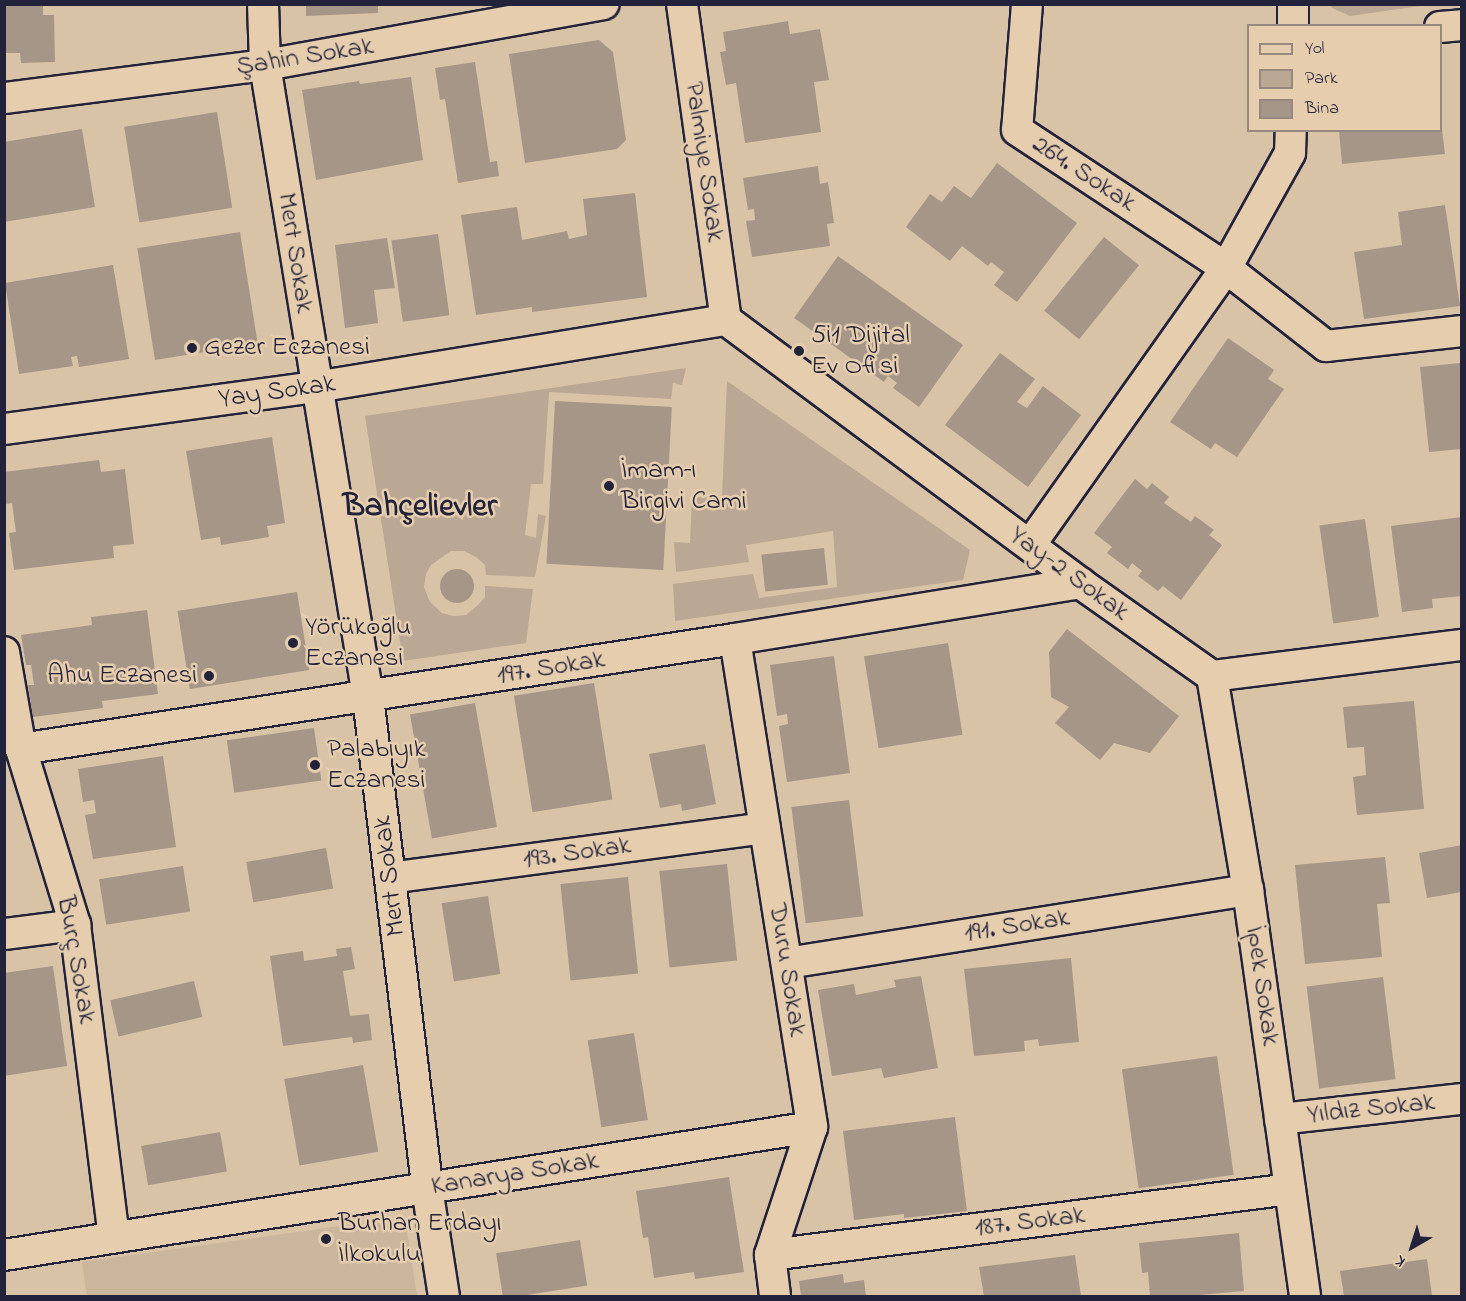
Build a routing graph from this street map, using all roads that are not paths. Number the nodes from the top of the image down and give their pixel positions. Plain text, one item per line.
1 (263, 4) edge
2 (604, 4) edge
3 (682, 4) edge
4 (1027, 4) edge
5 (1293, 4) edge
6 (1293, 24) edge
7 (1461, 25) edge
8 (1442, 27) edge
9 (265, 65) junction
10 (4, 98) edge
11 (1291, 132) edge
12 (1226, 268) junction
13 (726, 320) junction
14 (1461, 331) edge
15 (316, 387) junction
16 (4, 429) edge
17 (1030, 545) junction
18 (1080, 583) junction
19 (735, 639) junction
20 (1461, 645) edge
21 (4, 652) edge
22 (1212, 676) junction
23 (368, 697) junction
24 (21, 749) junction
25 (765, 828) junction
26 (390, 878) junction
27 (1248, 890) junction
28 (75, 925) junction
29 (4, 934) edge
30 (787, 963) junction
31 (1461, 1099) edge
32 (1280, 1119) junction
33 (812, 1127) junction
34 (427, 1188) junction
35 (1290, 1189) junction
36 (114, 1238) junction
37 (4, 1255) edge
38 (770, 1255) junction
39 (444, 1296) edge
40 (775, 1296) edge
41 (1305, 1296) edge

1 - 9 street, Mert Sokak
2 - 9 street, Şahin Sokak
3 - 13 street, Palmiye Sokak
4 - 12 street, 264. Sokak
5 - 6 street
7 - 8 street
9 - 10 street, Şahin Sokak
9 - 15 street, Mert Sokak
11 - 12 street
12 - 14 street
12 - 17 street
13 - 15 street, Yay Sokak
13 - 17 street, Yay-2 Sokak
15 - 16 street, Yay Sokak
15 - 23 street, Mert Sokak
17 - 18 street, Yay-2 Sokak
18 - 19 street, 197. Sokak
18 - 22 street, Yay-2 Sokak
19 - 23 street, 197. Sokak
19 - 25 street, Duru Sokak
20 - 22 street
21 - 24 street, Burç Sokak
22 - 27 street, İpek Sokak
23 - 24 street, 197. Sokak
23 - 26 street, Mert Sokak
24 - 28 street, Burç Sokak
25 - 26 street, 193. Sokak
25 - 30 street, Duru Sokak
26 - 34 street, Mert Sokak
27 - 30 street, 191. Sokak
27 - 32 street, İpek Sokak
28 - 29 street
28 - 36 street, Burç Sokak
30 - 33 street, Duru Sokak
31 - 32 street, Yıldız Sokak
32 - 35 street, İpek Sokak
33 - 34 street, Kanarya Sokak
33 - 38 street, Duru Sokak
34 - 36 street, Kanarya Sokak
34 - 39 street, Mert Sokak
35 - 38 street, 187. Sokak
35 - 41 street, İpek Sokak
36 - 37 street, Kanarya Sokak
38 - 40 street, Duru Sokak

